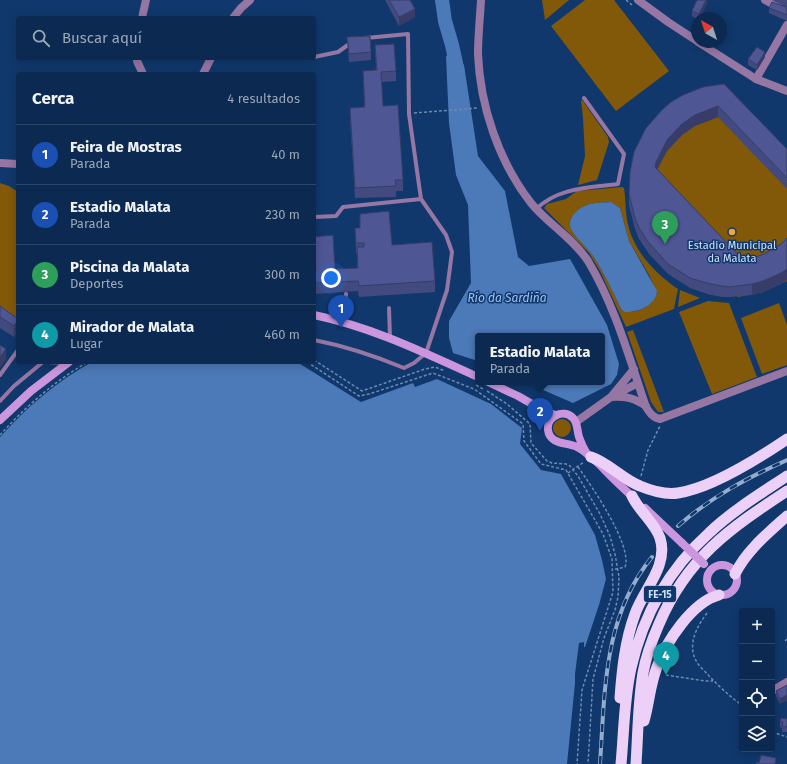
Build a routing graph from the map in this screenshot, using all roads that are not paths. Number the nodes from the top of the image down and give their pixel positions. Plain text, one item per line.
1 (146, 0) edge
2 (250, 0) edge
3 (482, 0) edge
4 (638, 0) edge
5 (765, 0) edge
6 (787, 12) edge
7 (142, 16) edge
8 (235, 16) edge
9 (787, 25) edge
10 (363, 38) edge
11 (691, 38) edge
12 (356, 39) edge
13 (707, 48) edge
14 (316, 57) edge
15 (137, 60) edge
16 (210, 60) edge
17 (143, 72) edge
18 (204, 72) edge
19 (756, 78) junction
20 (787, 91) edge
21 (584, 98) dead end
22 (0, 163) edge
23 (16, 164) edge
24 (421, 199) junction
25 (536, 209) junction
26 (316, 217) edge
27 (346, 294) dead end
28 (389, 308) dead end
29 (316, 315) edge
30 (344, 322) junction
31 (390, 338) junction
32 (316, 340) edge
33 (16, 353) edge
34 (426, 353) junction
35 (41, 364) edge
36 (67, 364) edge
37 (634, 369) junction
38 (787, 371) edge
39 (0, 375) edge
40 (475, 380) edge
41 (638, 383) junction
42 (494, 385) edge
43 (611, 398) junction
44 (0, 401) edge
45 (537, 407) junction
46 (646, 407) junction
47 (556, 415) junction
48 (0, 420) edge
49 (576, 422) junction
50 (548, 428) junction
51 (577, 431) junction
52 (787, 439) edge
53 (565, 443) junction
54 (587, 458) junction
55 (787, 476) edge
56 (787, 491) edge
57 (632, 496) junction
58 (787, 516) edge
59 (711, 570) junction
60 (735, 574) junction
61 (719, 595) junction
62 (787, 682) edge
63 (775, 689) edge
64 (637, 747) junction
65 (618, 764) edge
66 (621, 764) edge
67 (636, 764) edge

1 - 7 street
2 - 8 street
3 - 25 street
4 - 11 street
5 - 6 street
9 - 19 street
10 - 24 lane
12 - 14 lane
13 - 19 street
15 - 17 street
16 - 18 street
19 - 20 street
21 - 25 lane
22 - 23 street
24 - 26 lane
24 - 34 lane
25 - 37 street
27 - 30 lane
28 - 31 lane
29 - 30 main road
30 - 31 main road
31 - 34 main road
32 - 34 lane
33 - 39 lane
34 - 40 main road
35 - 44 lane
36 - 48 main road
37 - 41 street
37 - 43 street
38 - 46 street
41 - 43 street
41 - 46 street
42 - 45 main road
43 - 46 street
43 - 49 street
45 - 47 main road
45 - 50 main road
47 - 49 main road
47 - 50 main road
49 - 51 main road
50 - 53 main road
51 - 53 main road
51 - 54 main road
52 - 54 highway
53 - 54 main road
54 - 57 main road
55 - 66 highway, FE-15
56 - 64 highway, FE-15
57 - 59 main road, bridge
57 - 65 highway
58 - 60 highway
59 - 60 main road
59 - 61 main road
60 - 61 main road
61 - 64 highway
62 - 63 street
64 - 67 highway, FE-15

